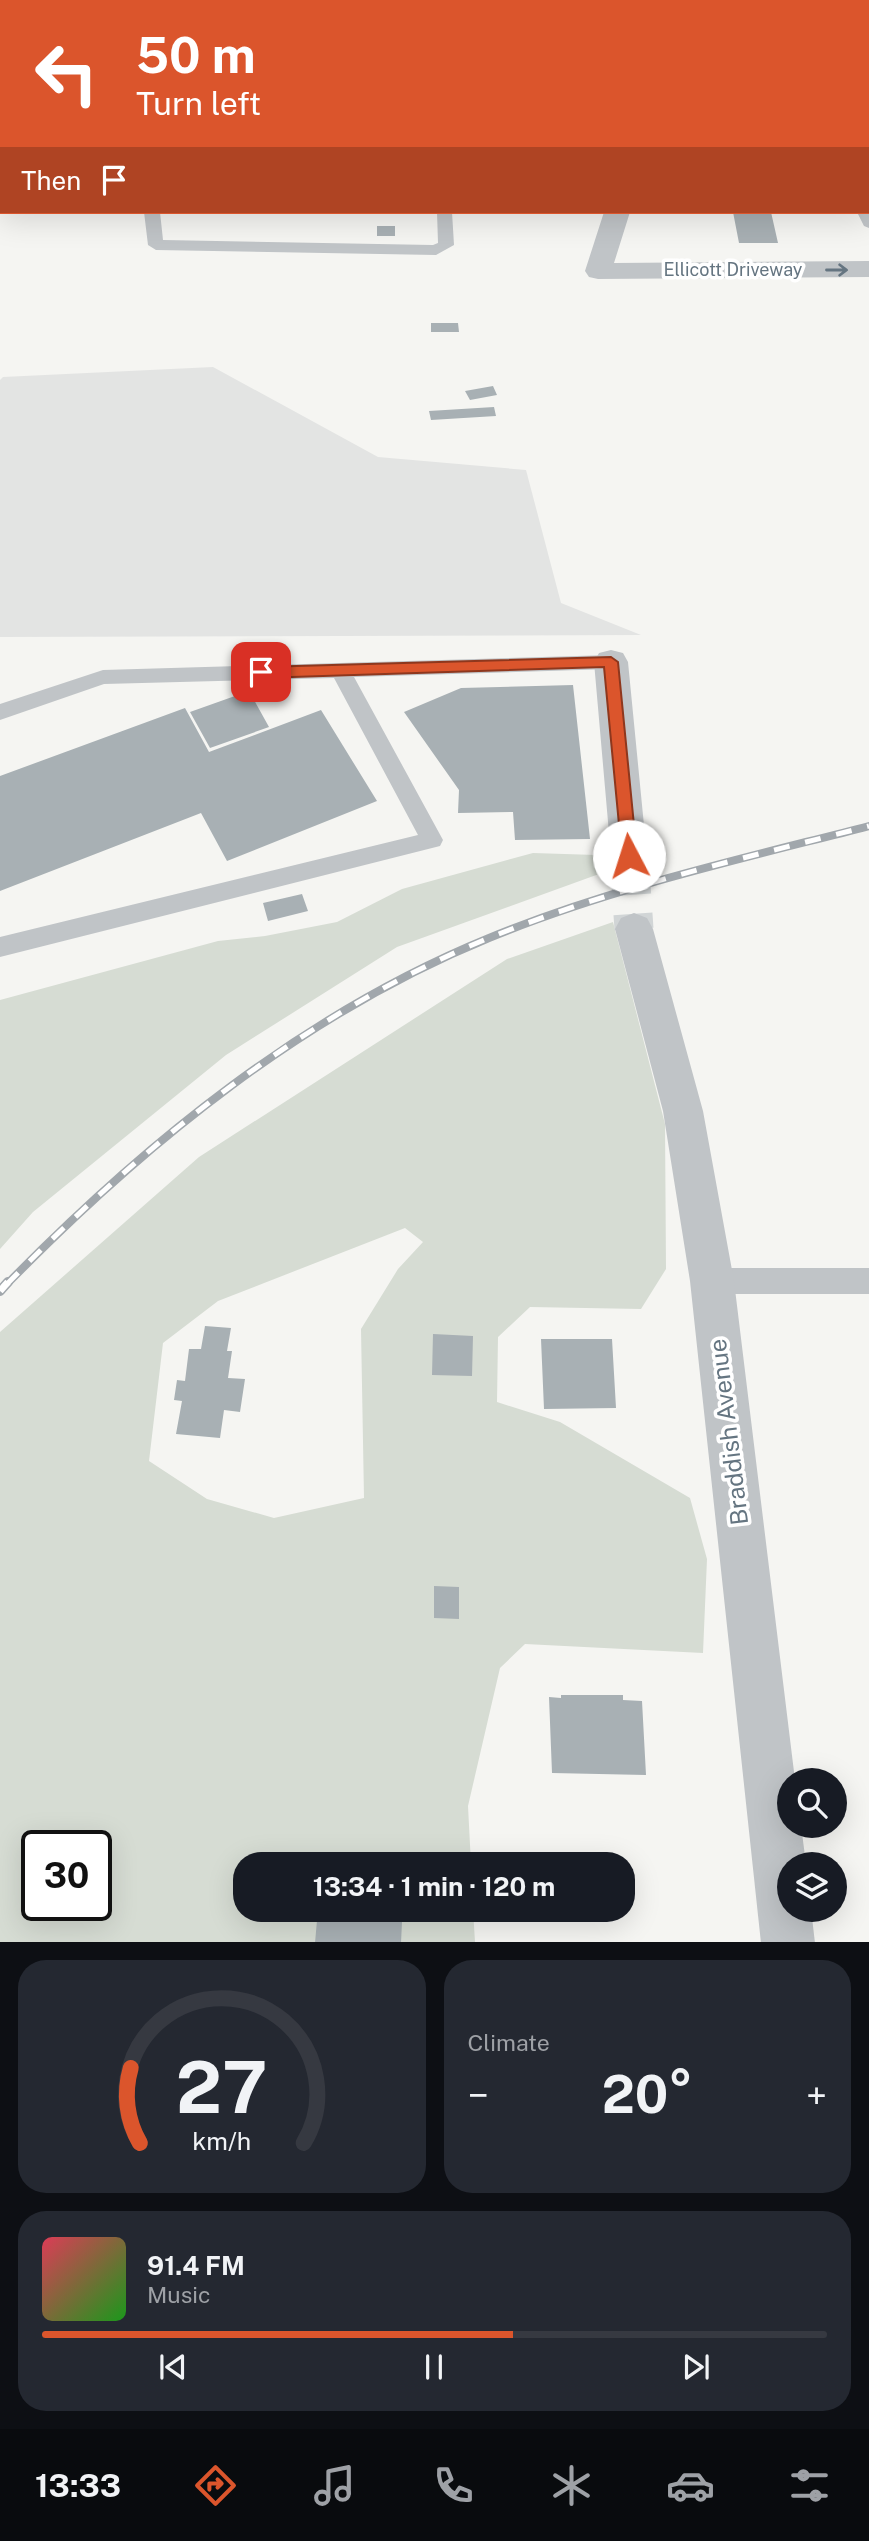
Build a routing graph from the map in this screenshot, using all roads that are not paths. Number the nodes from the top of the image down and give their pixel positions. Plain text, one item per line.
1 (152, 214) edge
2 (446, 214) edge
3 (616, 214) edge
4 (869, 269) edge
5 (611, 662) joint
6 (340, 670) junction
7 (0, 712) edge
8 (629, 856) tunnel mouth
9 (634, 929) tunnel mouth
10 (0, 947) edge
11 (712, 1281) junction
12 (869, 1281) edge
13 (788, 1942) edge

1 - 2 lane
3 -> 4 street, Ellicott Driveway
5 - 6 lane
5 - 8 street
6 - 7 lane
6 - 10 lane
9 - 11 street, Braddish Avenue
11 - 12 lane
11 - 13 street, Braddish Avenue

